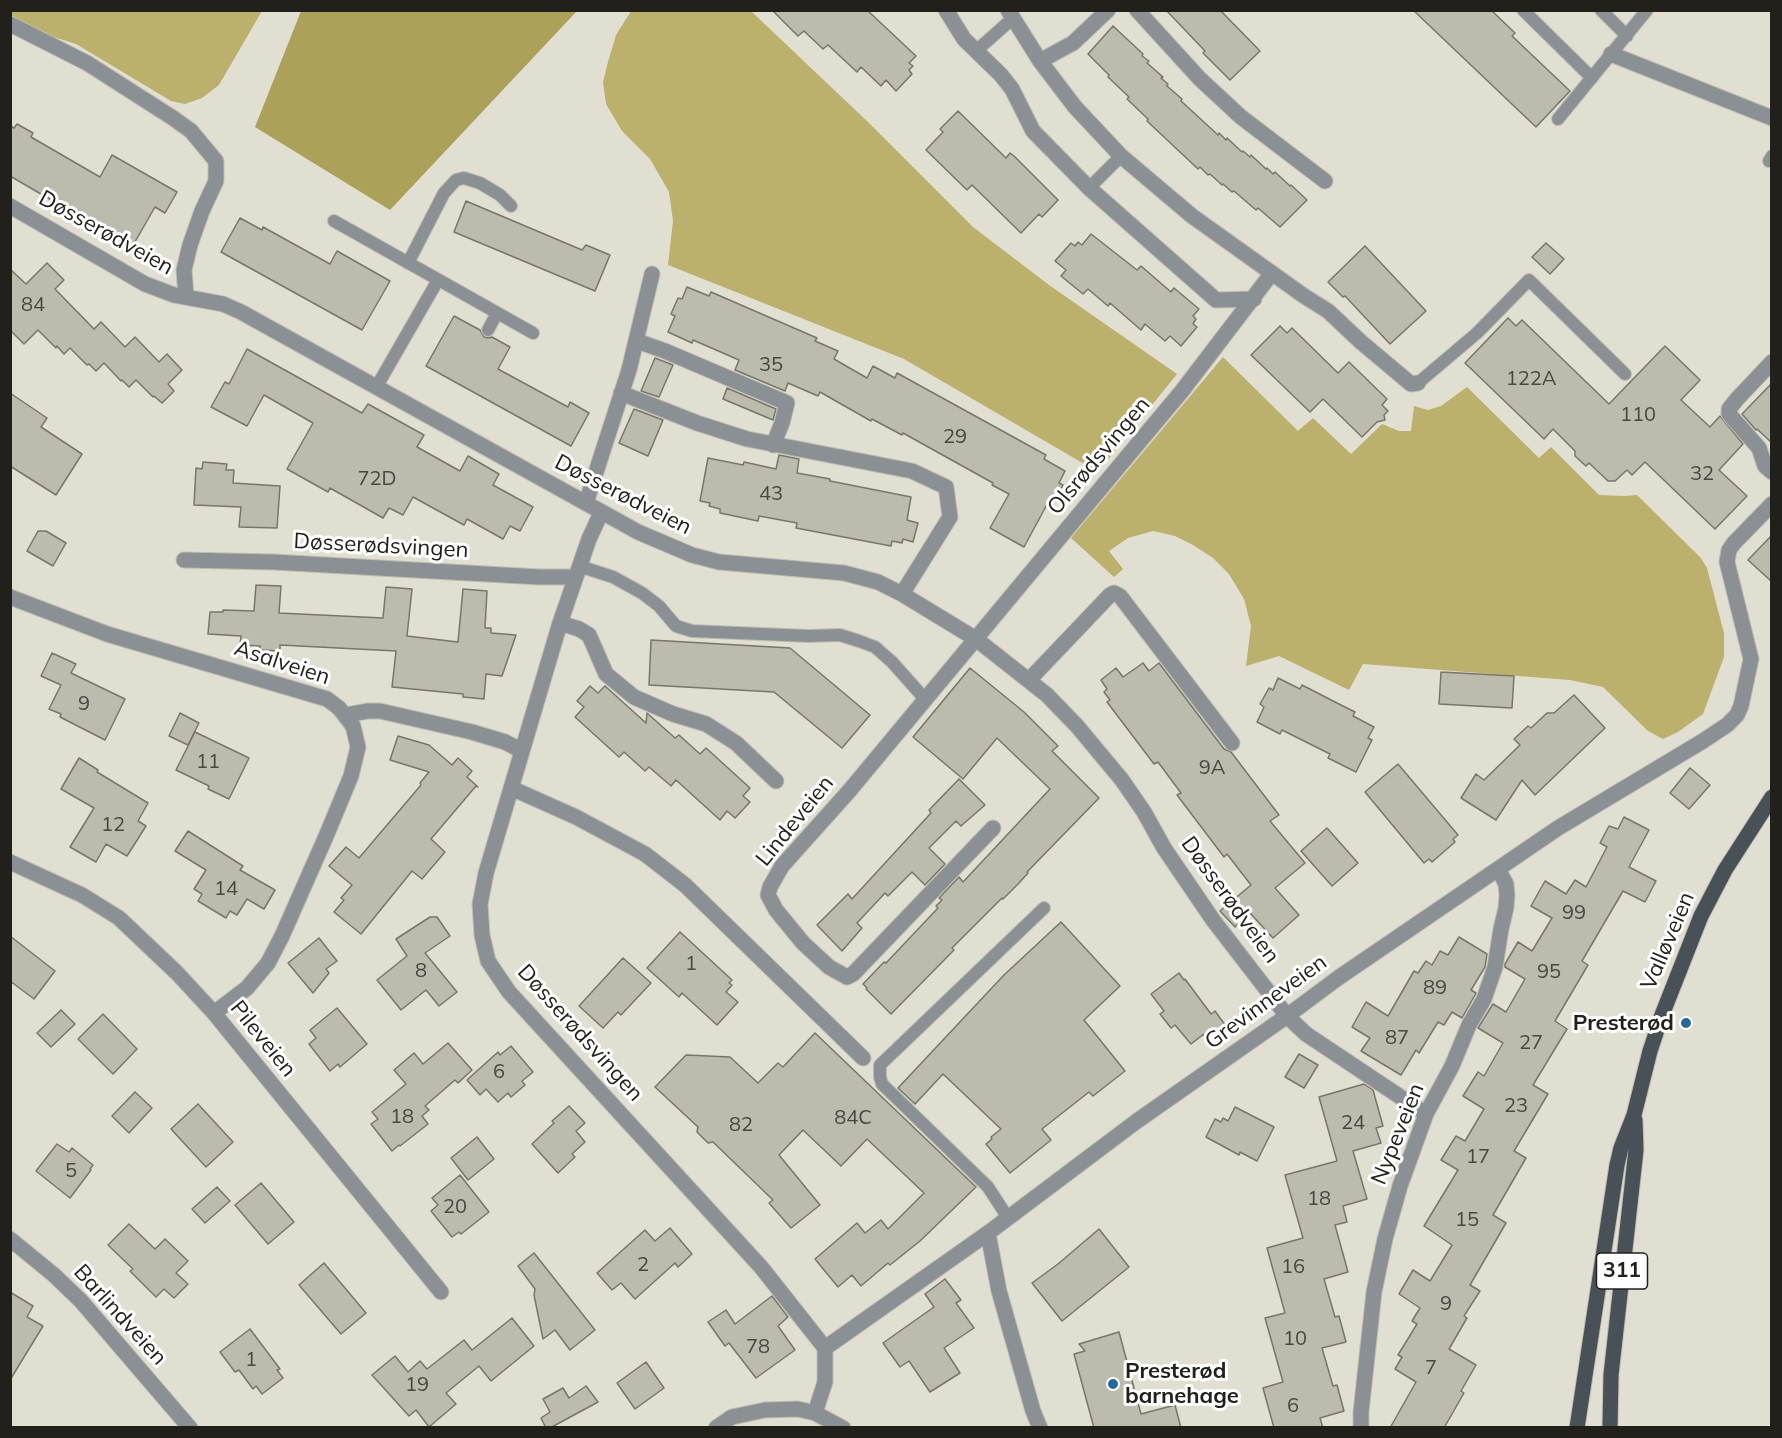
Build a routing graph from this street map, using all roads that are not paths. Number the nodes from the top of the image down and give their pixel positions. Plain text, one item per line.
1 (946, 10) edge
2 (1108, 10) edge
3 (1137, 10) edge
4 (1523, 10) edge
5 (1601, 10) edge
6 (1647, 10) edge
7 (1010, 15) edge
8 (10, 24) edge
9 (1627, 36) junction
10 (976, 51) junction
11 (1611, 54) junction
12 (1040, 61) junction
13 (1592, 78) junction
14 (1772, 118) edge
15 (1558, 119) dead end
16 (1121, 156) junction
17 (1325, 181) dead end
18 (1089, 188) junction
19 (10, 206) edge
20 (511, 206) dead end
21 (334, 221) dead end
22 (408, 263) junction
23 (1272, 273) junction
24 (652, 274) dead end
25 (438, 280) junction
26 (186, 296) junction
27 (1254, 299) junction
28 (497, 313) junction
29 (488, 330) dead end
30 (533, 333) dead end
31 (637, 340) junction
32 (1772, 362) edge
33 (1625, 374) dead end
34 (1418, 383) joint
35 (377, 386) junction
36 (621, 393) junction
37 (772, 445) junction
38 (1772, 472) edge
39 (586, 503) junction
40 (1772, 504) edge
41 (601, 513) junction
42 (184, 560) dead end
43 (578, 572) junction
44 (902, 594) junction
45 (10, 597) edge
46 (560, 623) junction
47 (975, 639) junction
48 (1029, 680) junction
49 (925, 699) junction
50 (346, 716) junction
51 (1232, 743) dead end
52 (522, 751) junction
53 (776, 781) dead end
54 (511, 788) junction
55 (1772, 797) edge
56 (993, 828) dead end
57 (10, 862) edge
58 (1498, 869) junction
59 (1044, 908) dead end
60 (214, 1013) junction
61 (1287, 1016) junction
62 (863, 1058) dead end
63 (1426, 1114) junction
64 (1634, 1114) junction
65 (1008, 1218) junction
66 (988, 1233) junction
67 (10, 1239) edge
68 (441, 1292) dead end
69 (825, 1348) junction
70 (815, 1413) junction
71 (190, 1428) edge
72 (716, 1428) edge
73 (843, 1428) edge
74 (1040, 1428) edge
75 (1361, 1428) edge
76 (1577, 1428) edge
77 (1610, 1428) edge

1 - 10 street
2 - 12 street
3 - 17 street
4 - 13 lane
5 - 9 lane
6 - 9 lane
7 - 10 lane
7 - 12 street
8 - 26 street
9 - 11 lane
10 - 18 street
11 - 13 lane
11 - 14 street
12 - 16 street
13 - 15 lane
16 - 18 lane
16 - 23 street
18 - 27 street
19 - 26 street, Døsserødveien
20 - 22 lane
21 - 22 lane
22 - 25 lane
23 - 27 street, Olsrødsvingen
23 - 34 street
24 - 31 street
25 - 28 lane
25 - 35 lane
26 - 35 street, Døsserødveien
27 - 47 street, Olsrødsvingen
28 - 29 lane
28 - 30 lane
31 - 36 street
31 - 37 street
32 - 38 street
33 - 34 lane
35 - 39 street, Døsserødveien
36 - 37 street
36 - 39 street
37 - 44 street
39 - 41 street, Døsserødveien
40 - 58 street, Grevinneveien
41 - 43 street, Døsserødsvingen
41 - 44 street, Døsserødveien
42 - 43 street, Døsserødsvingen
43 - 46 street, Døsserødsvingen
43 - 49 lane
44 - 47 street, Døsserødveien
45 - 50 street, Asalveien
46 - 52 street, Døsserødsvingen
46 - 53 street
47 - 48 street, Døsserødveien
47 - 49 street, Lindeveien
48 - 51 street
48 - 61 street, Døsserødveien
49 - 56 street, Lindeveien
50 - 52 street
50 - 60 street, Asalveien
52 - 54 street, Døsserødsvingen
54 - 62 street
54 - 69 street, Døsserødsvingen
55 - 64 main road, Valløveien / 311
57 - 60 street, Pileveien
58 - 61 street, Grevinneveien
58 - 63 street, Nypeveien
59 - 65 lane
60 - 68 street, Pileveien
61 - 63 street, Døsserødveien
61 - 65 street, Grevinneveien
63 - 75 street, Nypeveien
64 - 76 main road, Valløveien / 311
64 - 77 main road, Valløveien / 311
65 - 66 street, Grevinneveien
66 - 69 street, Grevinneveien
66 - 74 street
67 - 71 street, Barlindveien
69 - 70 street
70 - 72 street
70 - 73 street

